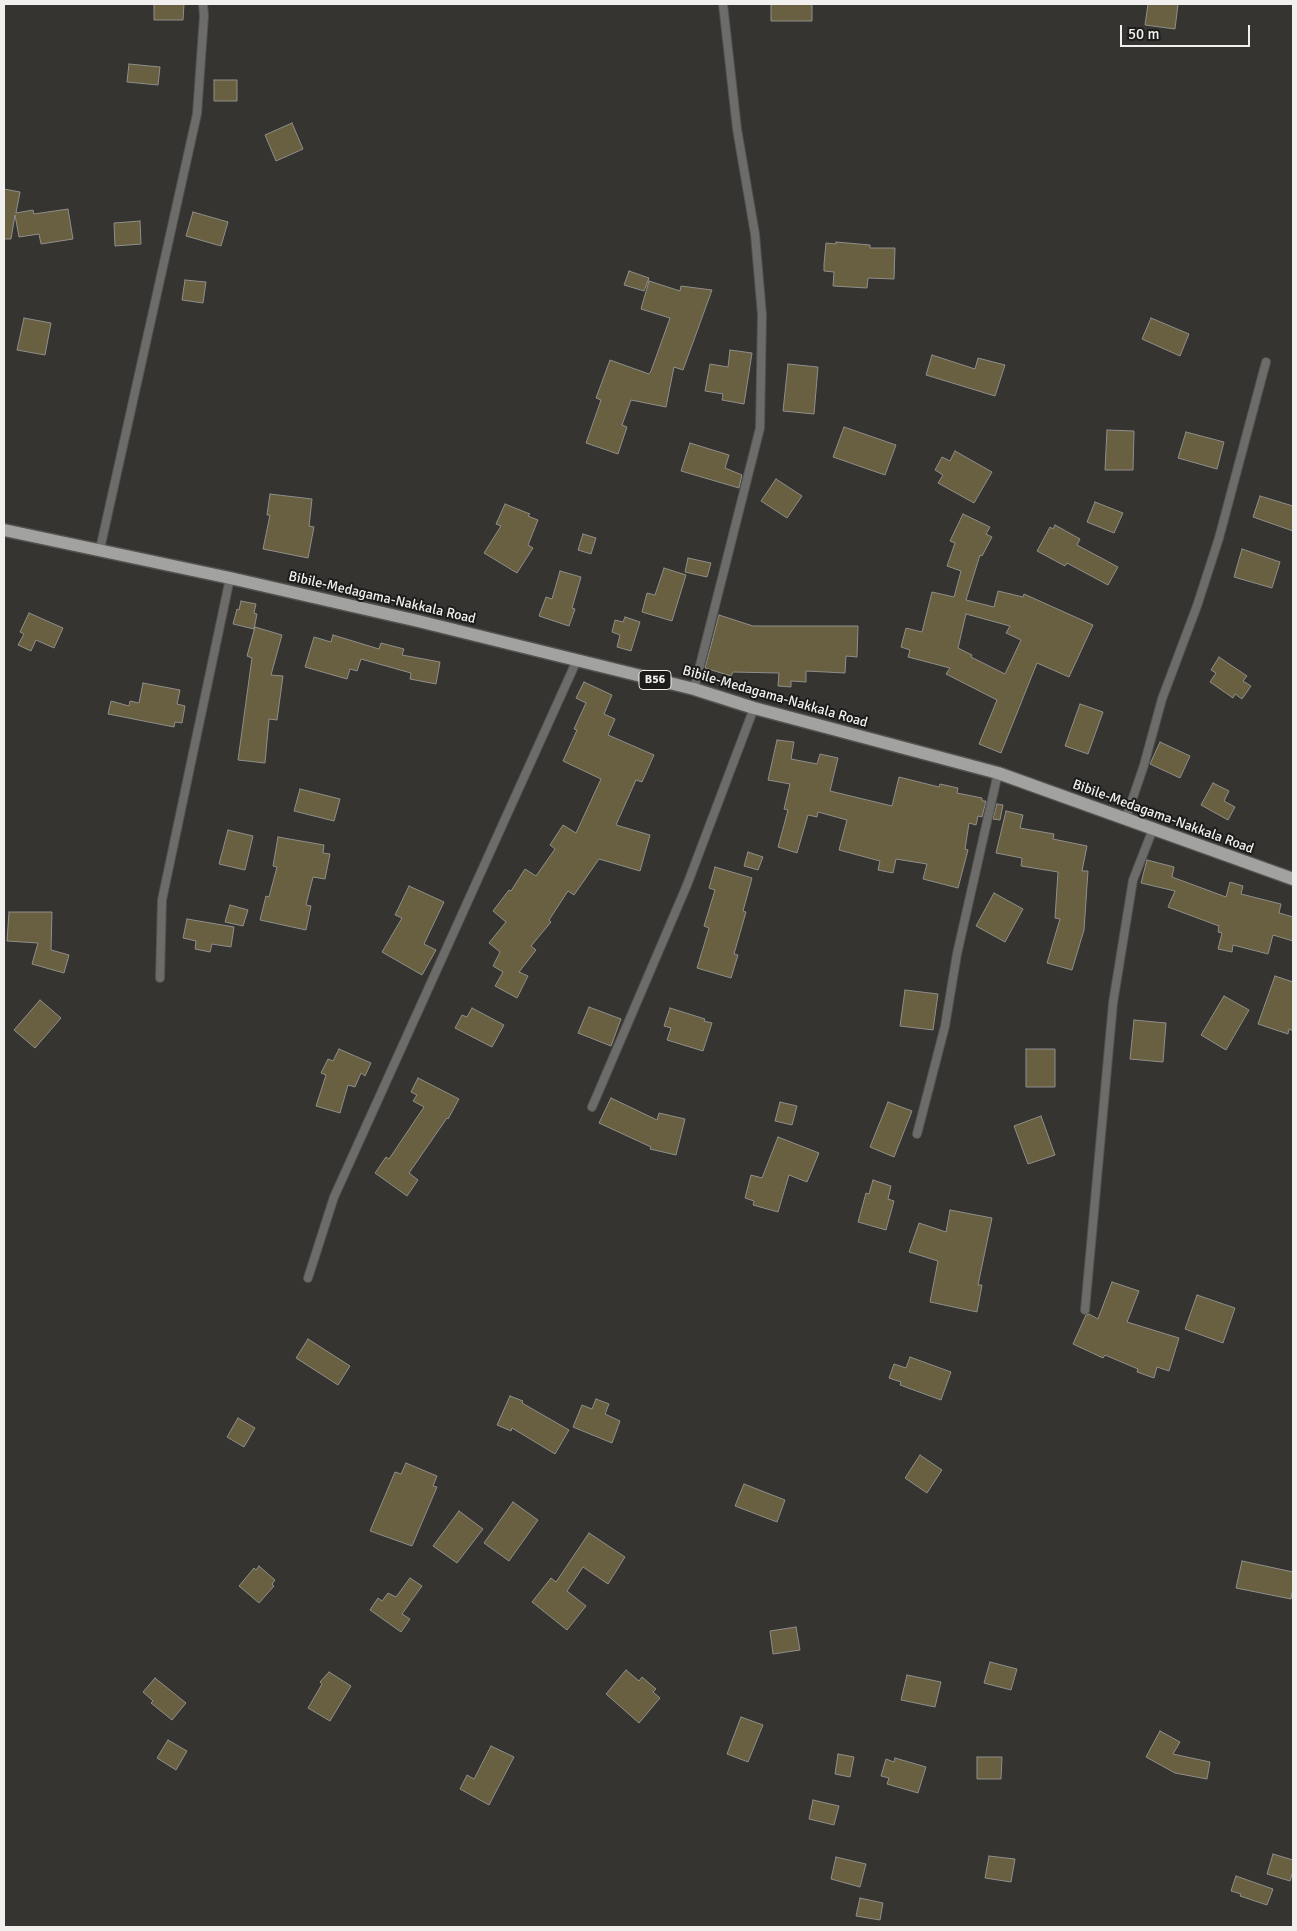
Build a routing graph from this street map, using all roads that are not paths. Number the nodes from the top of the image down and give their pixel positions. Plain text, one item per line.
1 (203, 4) edge
2 (724, 4) edge
3 (1266, 362) dead end
4 (4, 530) edge
5 (100, 549) junction
6 (230, 578) junction
7 (577, 660) junction
8 (694, 689) junction
9 (754, 708) junction
10 (998, 774) junction
11 (1126, 818) junction
12 (1154, 829) junction
13 (1293, 879) edge
14 (160, 978) dead end
15 (592, 1108) dead end
16 (917, 1134) dead end
17 (308, 1278) dead end
18 (1085, 1310) dead end

1 - 5 lane
2 - 8 lane
3 - 11 lane
4 - 5 main road, Bibile-Medagama-Nakkala Road / B56
5 - 6 main road, Bibile-Medagama-Nakkala Road / B56
6 - 7 main road, Bibile-Medagama-Nakkala Road / B56
6 - 14 lane
7 - 8 main road, Bibile-Medagama-Nakkala Road / B56
7 - 17 lane
8 - 9 main road, Bibile-Medagama-Nakkala Road / B56
9 - 10 main road, Bibile-Medagama-Nakkala Road / B56
9 - 15 lane
10 - 11 main road, Bibile-Medagama-Nakkala Road / B56
10 - 16 lane
11 - 12 main road, Bibile-Medagama-Nakkala Road / B56
12 - 13 main road, Bibile-Medagama-Nakkala Road / B56
12 - 18 lane

